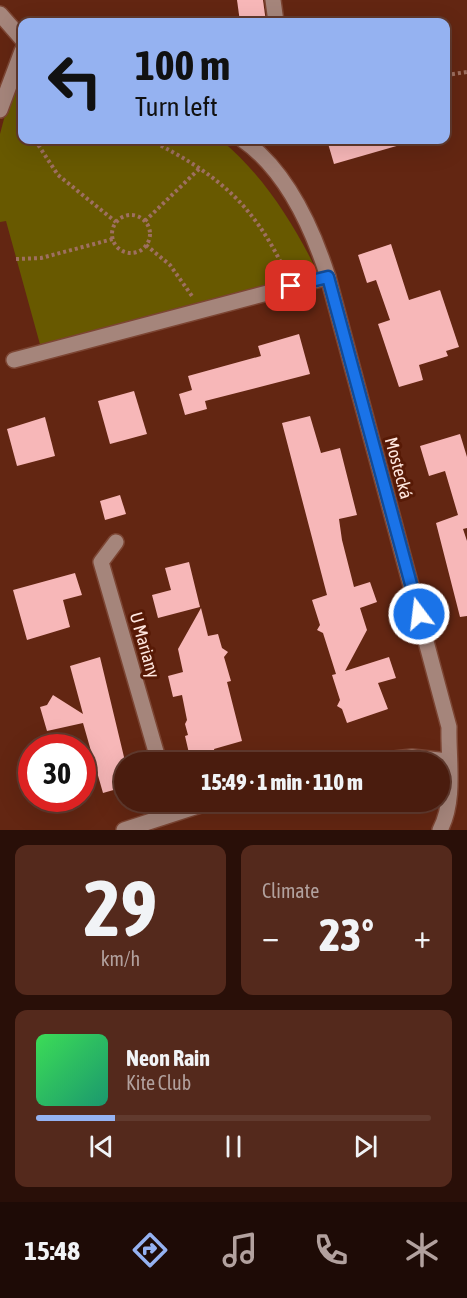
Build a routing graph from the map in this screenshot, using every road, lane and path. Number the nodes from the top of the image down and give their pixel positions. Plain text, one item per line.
1 (273, 0) edge
2 (2, 18) edge
3 (275, 18) edge
4 (18, 35) edge
5 (18, 62) edge
6 (467, 72) edge
7 (450, 74) edge
8 (0, 110) edge
9 (38, 144) edge
10 (157, 144) edge
11 (251, 144) edge
12 (200, 168) junction
13 (145, 221) junction
14 (116, 222) junction
15 (113, 239) junction
16 (146, 245) junction
17 (16, 259) dead end
18 (284, 269) dead end
19 (328, 277) junction
20 (192, 296) dead end
21 (14, 360) dead end
22 (116, 542) dead end
23 (156, 752) edge
24 (448, 752) edge
25 (162, 812) edge
26 (447, 812) edge
27 (124, 830) edge
28 (440, 830) edge

1 - 3 street
2 - 4 street
5 - 8 street
6 - 7 path
9 - 14 path
10 - 12 path
11 - 19 street, Mostecká
12 - 13 path
12 - 18 path
13 - 14 path
13 - 16 path
14 - 15 path
15 - 16 path
15 - 17 path
16 - 20 path
19 - 21 street
19 - 24 street, Mostecká
22 - 23 street, U Mariany
25 - 27 street
26 - 28 street, Mostecká

